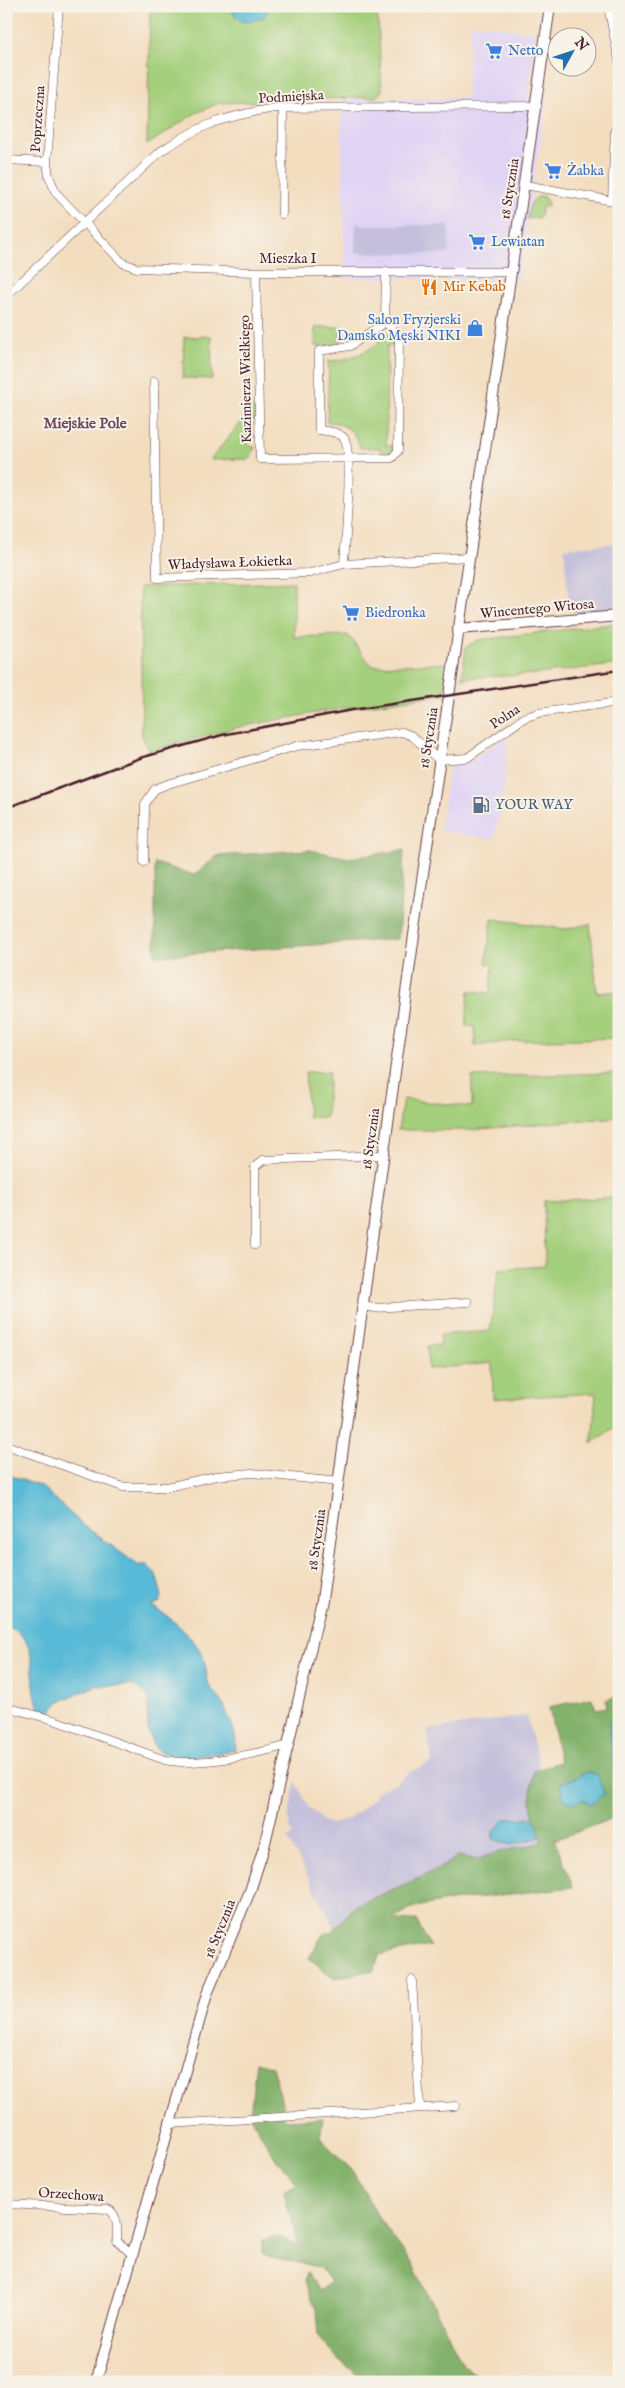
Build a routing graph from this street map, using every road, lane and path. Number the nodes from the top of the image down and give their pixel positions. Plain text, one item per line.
1 (59, 6) edge
2 (550, 6) edge
3 (608, 6) edge
4 (619, 61) edge
5 (537, 106) junction
6 (283, 108) junction
7 (619, 124) edge
8 (6, 160) edge
9 (47, 162) junction
10 (525, 184) junction
11 (616, 201) edge
12 (282, 214) dead end
13 (83, 223) junction
14 (386, 271) junction
15 (256, 272) junction
16 (511, 272) junction
17 (6, 296) edge
18 (385, 322) junction
19 (154, 381) dead end
20 (347, 458) junction
21 (469, 557) junction
22 (344, 564) junction
23 (619, 616) edge
24 (458, 630) junction
25 (619, 702) edge
26 (439, 760) junction
27 (144, 862) dead end
28 (383, 1155) junction
29 (255, 1245) dead end
30 (468, 1302) dead end
31 (362, 1306) junction
32 (6, 1445) edge
33 (339, 1482) junction
34 (6, 1707) edge
35 (289, 1745) junction
36 (412, 1980) dead end
37 (456, 2106) dead end
38 (420, 2108) junction
39 (169, 2124) junction
40 (6, 2204) edge
41 (133, 2255) junction
42 (96, 2382) edge

1 - 9 street, Poprzeczna
2 - 5 street, 18 Stycznia
3 - 4 street
5 - 6 street, Podmiejska
5 - 10 street, 18 Stycznia
6 - 12 street
6 - 13 street, Podmiejska
7 - 11 street
8 - 9 street
9 - 13 street, Poprzeczna
10 - 11 street
10 - 16 street, 18 Stycznia
13 - 15 street, Mieszka I
13 - 17 street, Podmiejska
14 - 15 street, Mieszka I
14 - 16 street, Mieszka I
14 - 18 street
15 - 20 street, Kazimierza Wielkiego
16 - 21 street, 18 Stycznia
18 - 20 street
18 - 20 street
19 - 22 street, Władysława Łokietka
20 - 22 street
21 - 22 street, Władysława Łokietka
21 - 24 street, 18 Stycznia
23 - 24 street, Wincentego Witosa
24 - 26 street, 18 Stycznia
25 - 26 street, Polna
26 - 27 street
26 - 28 street, 18 Stycznia
28 - 29 street
28 - 31 street, 18 Stycznia
30 - 31 street
31 - 33 street, 18 Stycznia
32 - 33 street
33 - 35 street, 18 Stycznia
34 - 35 street
35 - 39 street, 18 Stycznia
36 - 38 street
37 - 38 street
38 - 39 street
39 - 41 street, 18 Stycznia
40 - 41 street, Orzechowa
41 - 42 street, 18 Stycznia

